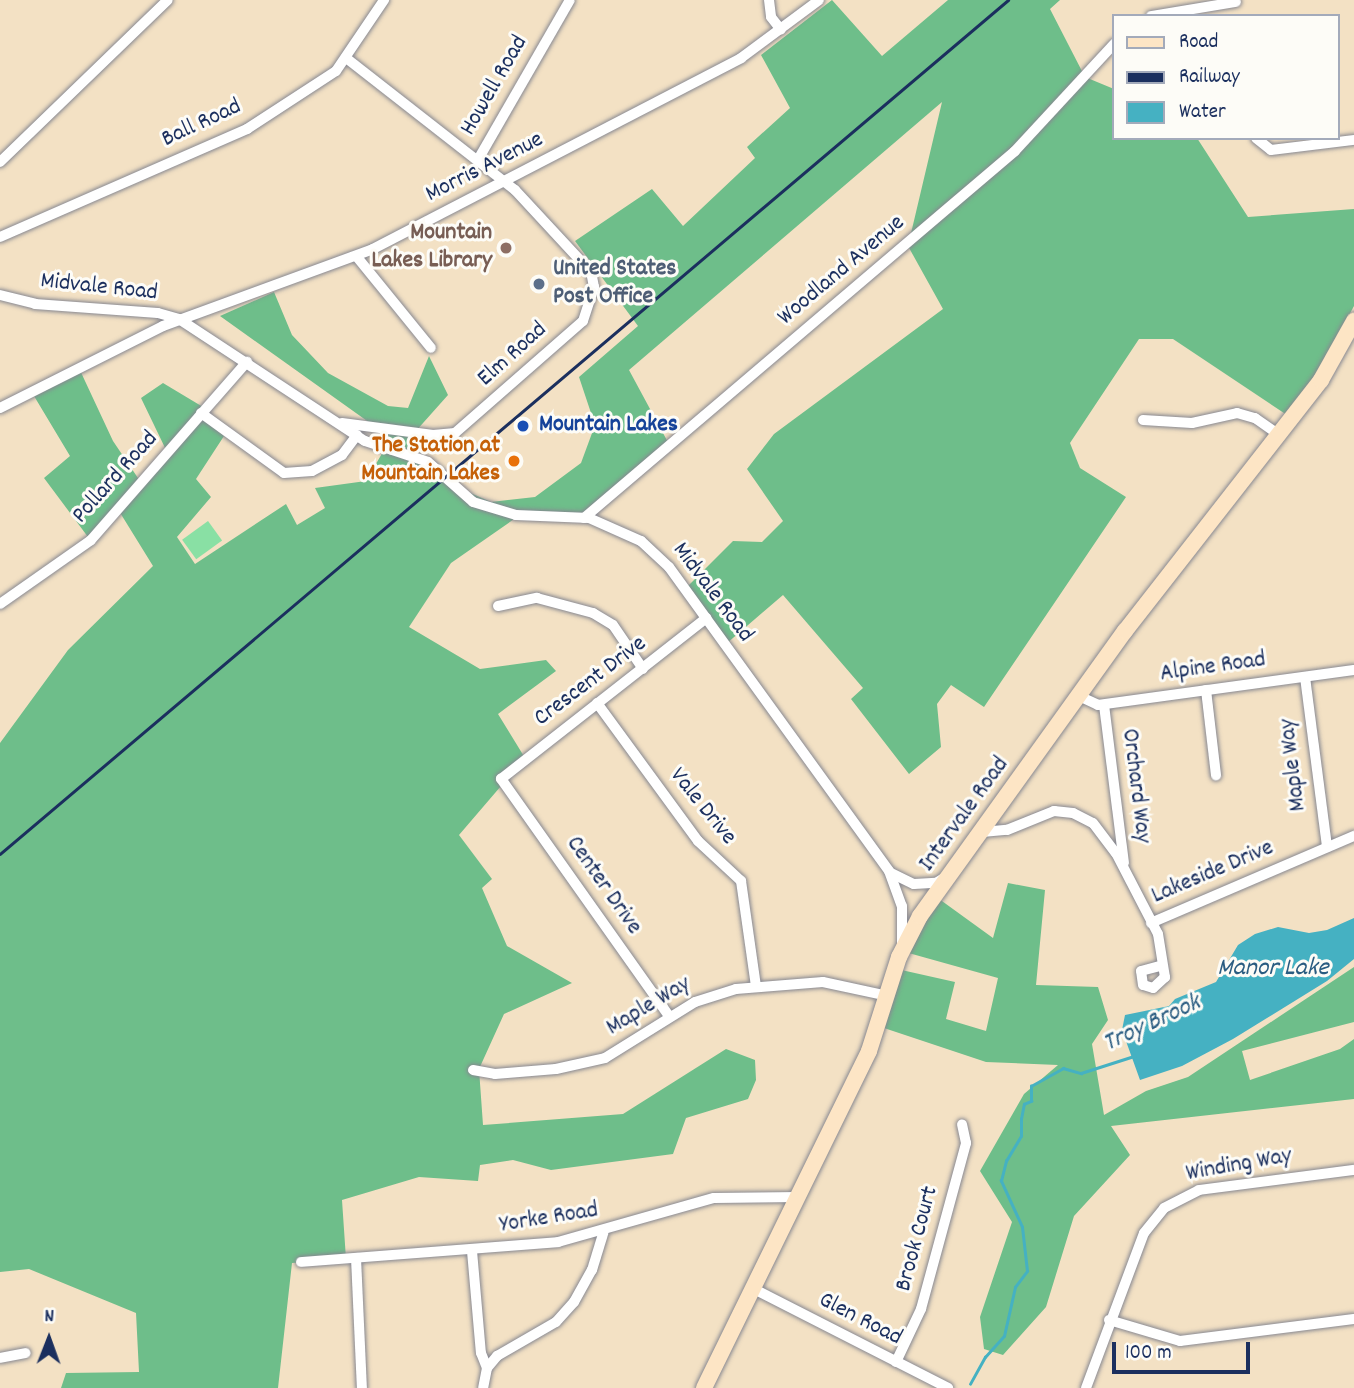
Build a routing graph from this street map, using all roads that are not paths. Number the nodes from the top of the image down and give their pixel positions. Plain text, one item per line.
1 (168, 0) edge
2 (384, 0) edge
3 (570, 0) edge
4 (769, 0) edge
5 (819, 0) edge
6 (1236, 1) edge
7 (1162, 14) edge
8 (781, 30) junction
9 (1112, 46) edge
10 (346, 58) junction
11 (1258, 140) edge
12 (1354, 140) edge
13 (479, 158) junction
14 (0, 162) edge
15 (504, 181) junction
16 (0, 237) edge
17 (357, 257) junction
18 (0, 295) edge
19 (181, 320) junction
20 (1354, 321) edge
21 (430, 348) dead end
22 (247, 362) junction
23 (0, 408) edge
24 (201, 413) junction
25 (1143, 420) dead end
26 (339, 423) junction
27 (357, 435) junction
28 (1279, 435) junction
29 (584, 518) junction
30 (0, 604) edge
31 (498, 606) dead end
32 (706, 618) junction
33 (643, 669) junction
34 (1354, 670) edge
35 (1305, 677) junction
36 (1206, 690) junction
37 (1079, 696) junction
38 (597, 703) junction
39 (1104, 705) junction
40 (1216, 775) dead end
41 (502, 779) joint
42 (982, 832) junction
43 (1354, 836) edge
44 (1327, 847) junction
45 (889, 871) junction
46 (1125, 873) junction
47 (951, 874) junction
48 (1151, 923) junction
49 (899, 957) junction
50 (1160, 966) dead end
51 (756, 986) junction
52 (888, 996) junction
53 (669, 1016) junction
54 (473, 1070) dead end
55 (962, 1124) dead end
56 (1354, 1170) edge
57 (799, 1197) junction
58 (603, 1233) junction
59 (472, 1251) junction
60 (356, 1258) junction
61 (300, 1262) dead end
62 (754, 1289) junction
63 (1354, 1319) edge
64 (1109, 1320) junction
65 (26, 1353) dead end
66 (0, 1358) edge
67 (896, 1362) junction
68 (487, 1368) junction
69 (362, 1388) edge
70 (483, 1388) edge
71 (704, 1388) edge
72 (948, 1388) edge
73 (1086, 1388) edge

1 - 14 street
2 - 10 street, Ball Road
3 - 13 street, Howell Road
4 - 8 street
5 - 8 street, Morris Avenue
6 - 7 street
8 - 15 street, Morris Avenue
9 - 29 street, Woodland Avenue
10 - 13 street, Elm Road
10 - 16 street, Ball Road
11 - 12 street
13 - 15 street, Elm Road
15 - 17 street, Morris Avenue
15 - 26 street, Elm Road
17 - 19 street, Morris Avenue
17 - 21 street
18 - 19 street, Midvale Road
19 - 22 street, Midvale Road
19 - 23 street, Morris Avenue
20 - 28 street, Intervale Road
22 - 24 street, Pollard Road
22 - 26 street, Midvale Road
24 - 27 street
24 - 30 street, Pollard Road
25 - 28 street
26 - 27 street, Midvale Road
27 - 29 street, Midvale Road
28 - 37 street, Intervale Road
29 - 32 street, Midvale Road
31 - 33 street
32 - 33 street, Crescent Drive
32 - 45 street, Midvale Road
33 - 38 street, Crescent Drive
34 - 35 street, Alpine Road
35 - 36 street, Alpine Road
35 - 44 street, Maple Way
36 - 39 street, Alpine Road
36 - 40 street
37 - 39 street, Alpine Road
37 - 42 street, Intervale Road
38 - 41 street, Crescent Drive
38 - 51 street, Vale Drive
39 - 46 street, Orchard Way
41 - 53 street, Center Drive
42 - 46 street, Lakeside Drive
42 - 47 street, Intervale Road
43 - 44 street, Lakeside Drive
44 - 48 street, Lakeside Drive
45 - 47 street
45 - 49 street, Midvale Road
46 - 48 street, Lakeside Drive
47 - 49 street, Intervale Road
48 - 50 street
49 - 52 street, Intervale Road
51 - 52 street, Maple Way
51 - 53 street, Maple Way
52 - 57 street, Intervale Road
53 - 54 street, Maple Way
55 - 67 street, Brook Court
56 - 64 street, Winding Way
57 - 58 street, Yorke Road
57 - 62 street, Intervale Road
58 - 59 street, Yorke Road
58 - 68 street
59 - 60 street, Yorke Road
59 - 68 street
60 - 61 street, Yorke Road
60 - 69 street
62 - 67 street, Glen Road
62 - 71 street, Intervale Road
63 - 64 street
64 - 73 street, Winding Way
65 - 66 street
67 - 72 street, Glen Road
68 - 70 street

